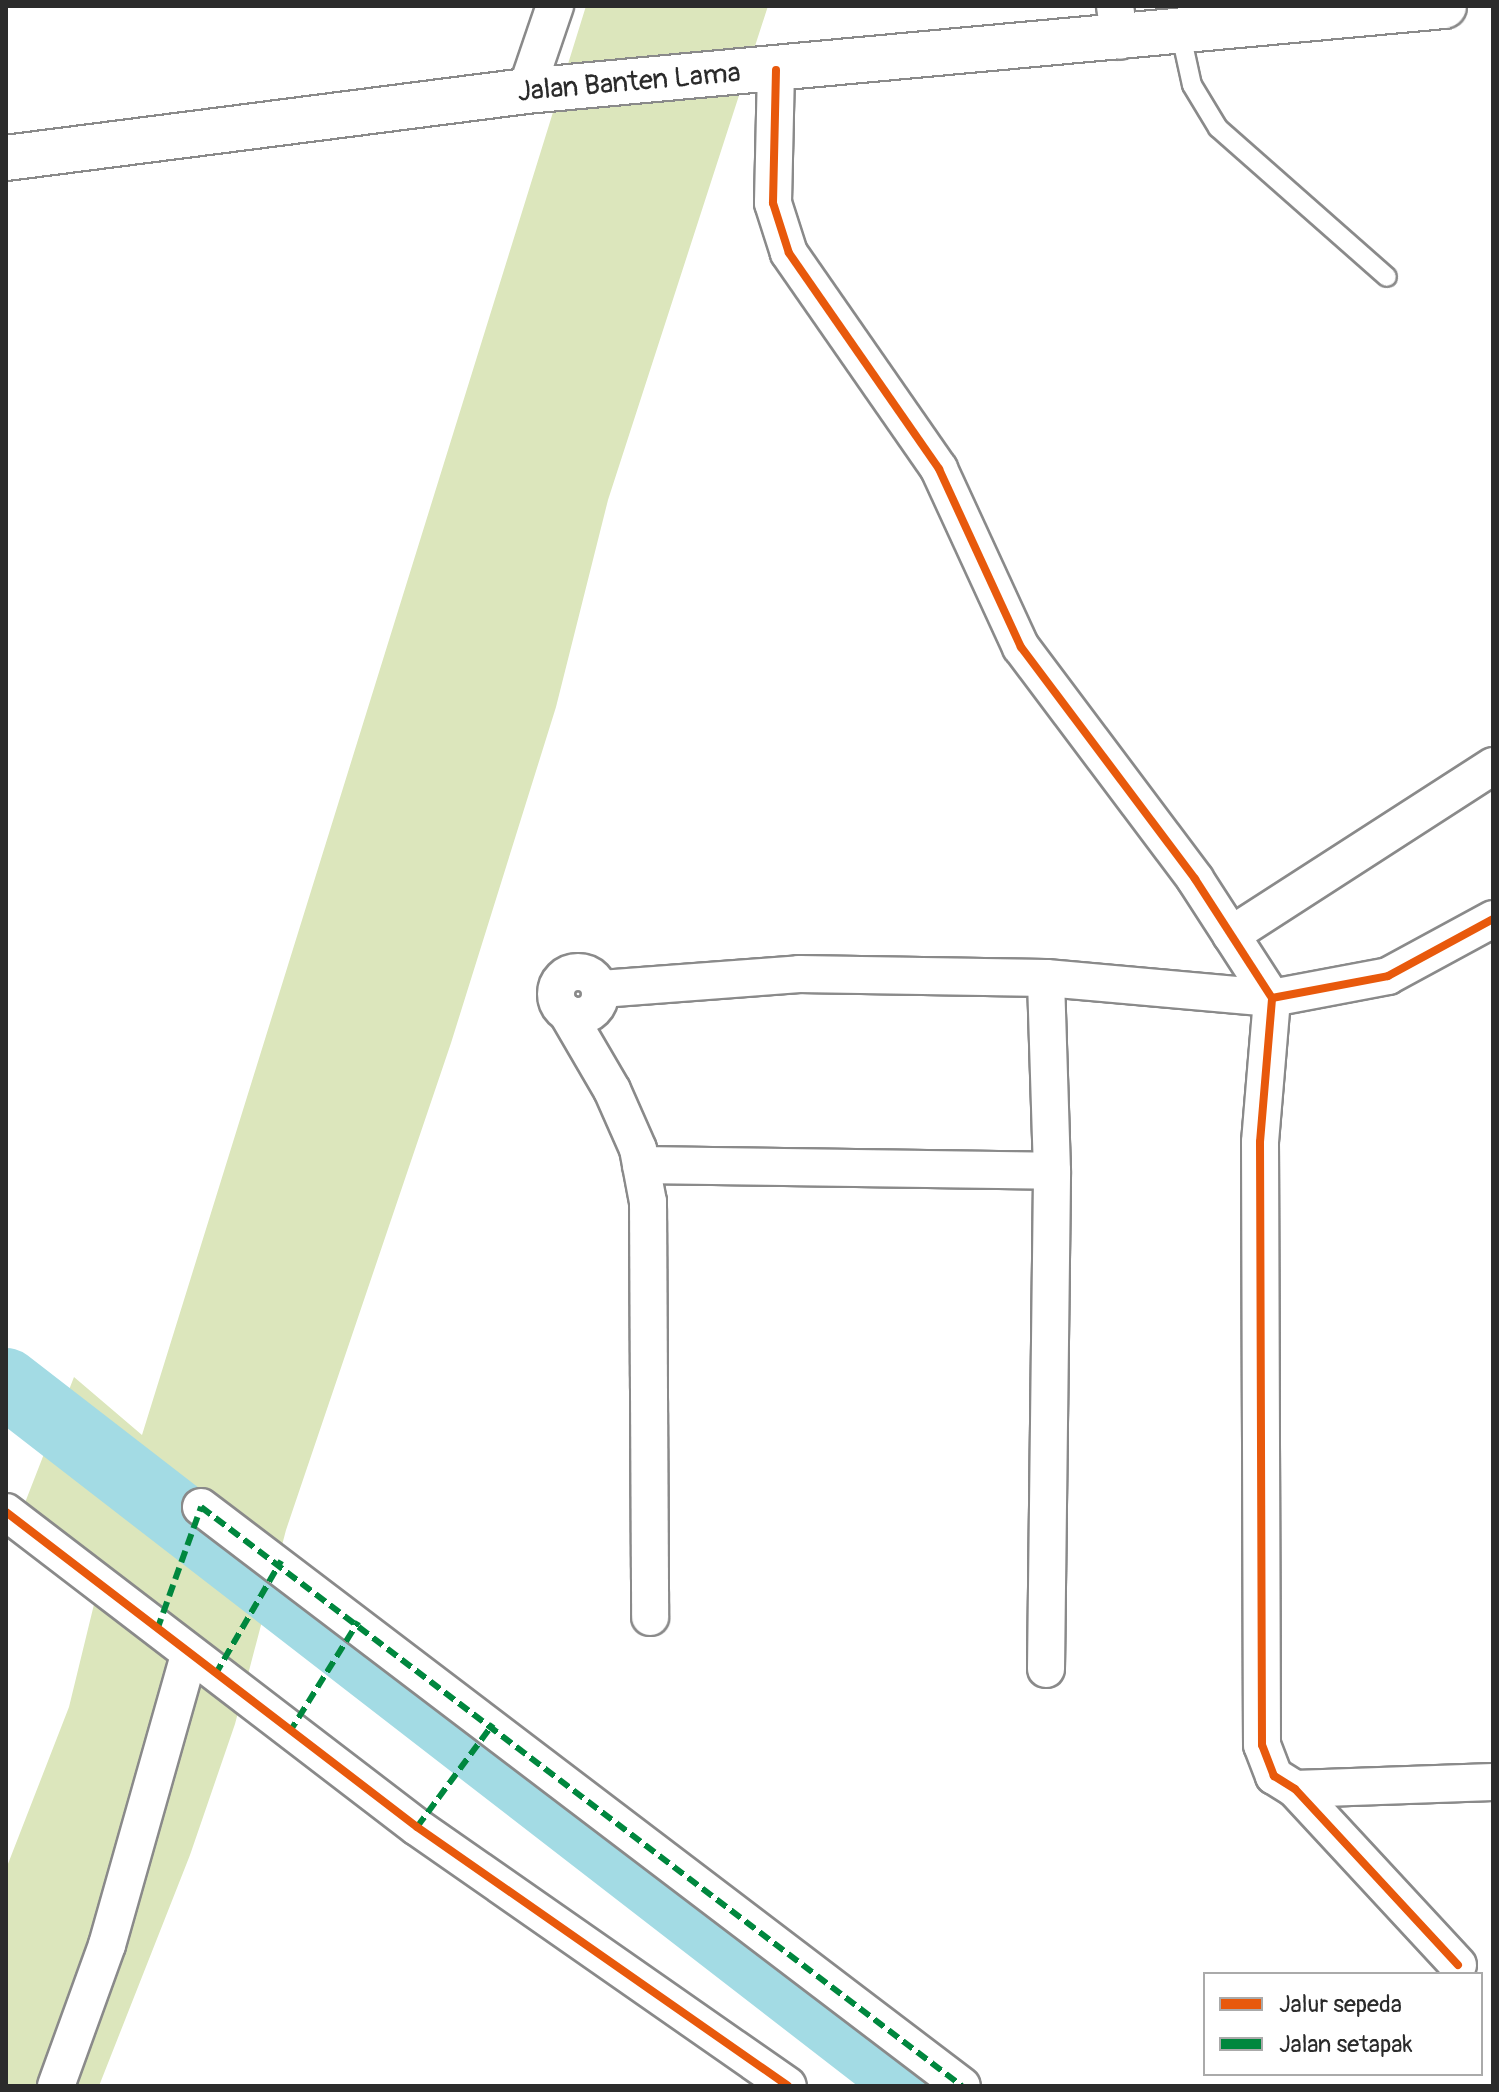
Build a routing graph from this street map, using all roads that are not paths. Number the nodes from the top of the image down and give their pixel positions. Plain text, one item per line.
1 (555, 6) edge
2 (1444, 6) edge
3 (1117, 23) edge
4 (1181, 35) junction
5 (776, 70) junction
6 (526, 91) junction
7 (6, 158) edge
8 (1387, 277) dead end
9 (1493, 766) edge
10 (1493, 919) edge
11 (1231, 935) junction
12 (1046, 978) junction
13 (1272, 998) junction
14 (641, 1165) junction
15 (1052, 1171) junction
16 (201, 1507) dead end
17 (6, 1512) edge
18 (650, 1617) dead end
19 (189, 1656) junction
20 (1046, 1669) dead end
21 (1493, 1782) edge
22 (1295, 1789) junction
23 (1458, 1965) dead end
24 (56, 2086) edge
25 (788, 2086) edge
26 (962, 2086) edge

1 - 6 street
2 - 4 main road, Jalan Banten Lama
3 - 4 main road, Jalan Banten Lama
3 - 5 main road, Jalan Banten Lama
4 - 8 lane
5 - 6 main road, Jalan Banten Lama
5 - 11 street
6 - 7 main road, Jalan Banten Lama
9 - 11 street
10 - 13 street
11 - 13 street
12 - 13 street
12 - 14 street
12 - 15 street
13 - 22 street
14 - 15 street
14 - 18 street
15 - 20 street
16 - 26 street
17 - 19 street
19 - 24 street
19 - 25 street
21 - 22 street
22 - 23 street

